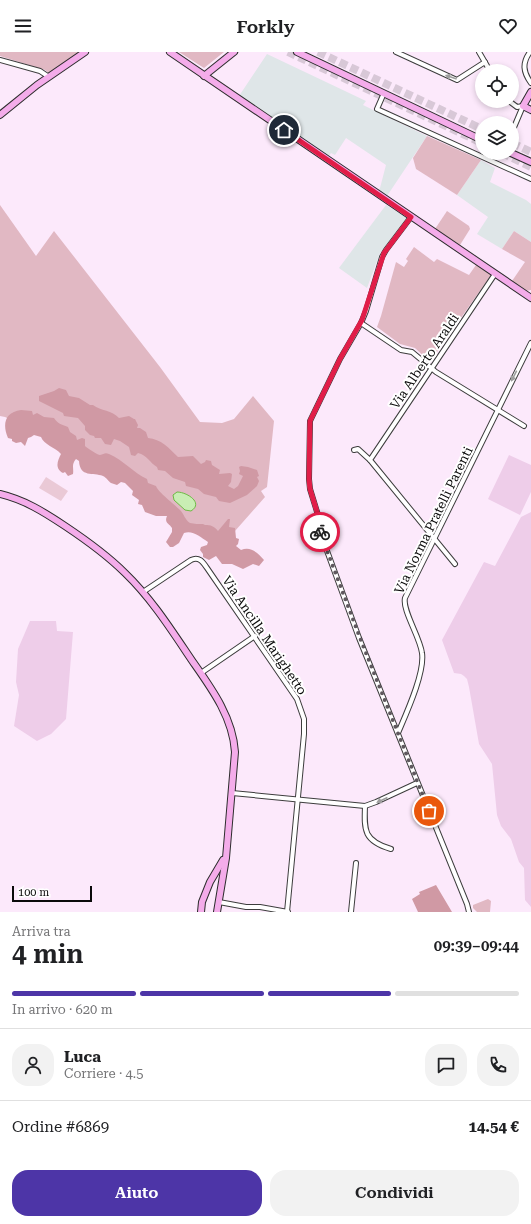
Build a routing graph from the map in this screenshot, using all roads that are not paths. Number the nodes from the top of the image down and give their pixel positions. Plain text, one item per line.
1 (85, 52) edge
2 (170, 52) edge
3 (234, 52) edge
4 (297, 52) edge
5 (396, 52) edge
6 (479, 52) edge
7 (530, 52) edge
8 (0, 60) edge
9 (485, 62) joint
10 (204, 76) junction
11 (48, 77) junction
12 (531, 83) edge
13 (531, 92) edge
14 (384, 93) junction
15 (523, 106) junction
16 (519, 107) edge
17 (531, 110) edge
18 (0, 115) edge
19 (519, 116) edge
20 (475, 137) edge
21 (519, 157) edge
22 (531, 162) edge
23 (531, 179) edge
24 (411, 217) junction
25 (495, 274) junction
26 (531, 298) edge
27 (361, 323) junction
28 (531, 343) edge
29 (431, 368) junction
30 (498, 409) junction
31 (524, 426) dead end
32 (354, 450) dead end
33 (370, 460) junction
34 (0, 494) edge
35 (434, 538) junction
36 (455, 564) dead end
37 (143, 592) junction
38 (255, 636) junction
39 (200, 673) junction
40 (398, 733) junction
41 (417, 783) junction
42 (232, 793) junction
43 (298, 799) junction
44 (365, 806) junction
45 (391, 849) dead end
46 (225, 853) junction
47 (356, 863) dead end
48 (211, 880) junction
49 (222, 882) junction
50 (218, 902) junction
51 (246, 907) junction
52 (202, 912) edge
53 (217, 912) edge
54 (252, 912) edge
55 (287, 912) edge
56 (351, 912) edge
57 (469, 912) edge

1 - 11 street
2 - 10 street
3 - 10 street
4 - 14 street
9 -> 5 street
6 - 9 street
7 - 12 street
8 - 11 street
10 - 24 street
11 - 18 street
13 - 15 street
14 - 20 street
14 - 23 street
15 - 16 street
15 - 17 street
15 - 19 street
21 - 22 street
24 - 25 street
24 - 27 street
25 - 26 street
25 - 29 street, Via Alberto Araldi
27 - 29 street
27 - 40 street
28 -> 30 street, Via Norma Pratelli Parenti
29 - 30 street
29 - 33 street, Via Alberto Araldi
30 - 31 street
30 - 35 street, Via Norma Pratelli Parenti
32 - 33 street
33 - 35 street
34 - 37 street
35 - 36 street
35 - 40 street, Via Norma Pratelli Parenti
37 - 38 street, Via Ancilla Marighetto
37 - 39 street
38 - 39 street
38 - 43 street, Via Ancilla Marighetto
39 - 42 street
40 - 41 street
41 -> 44 street
41 - 57 street
42 - 43 street
42 - 46 street
43 - 44 street
43 - 55 street, Via Ancilla Marighetto
44 - 45 street
46 - 48 street
46 - 49 street
47 - 56 street
48 - 49 street
48 - 52 street
49 - 50 street
50 - 51 street
50 - 53 street
51 - 54 street
51 - 55 street

